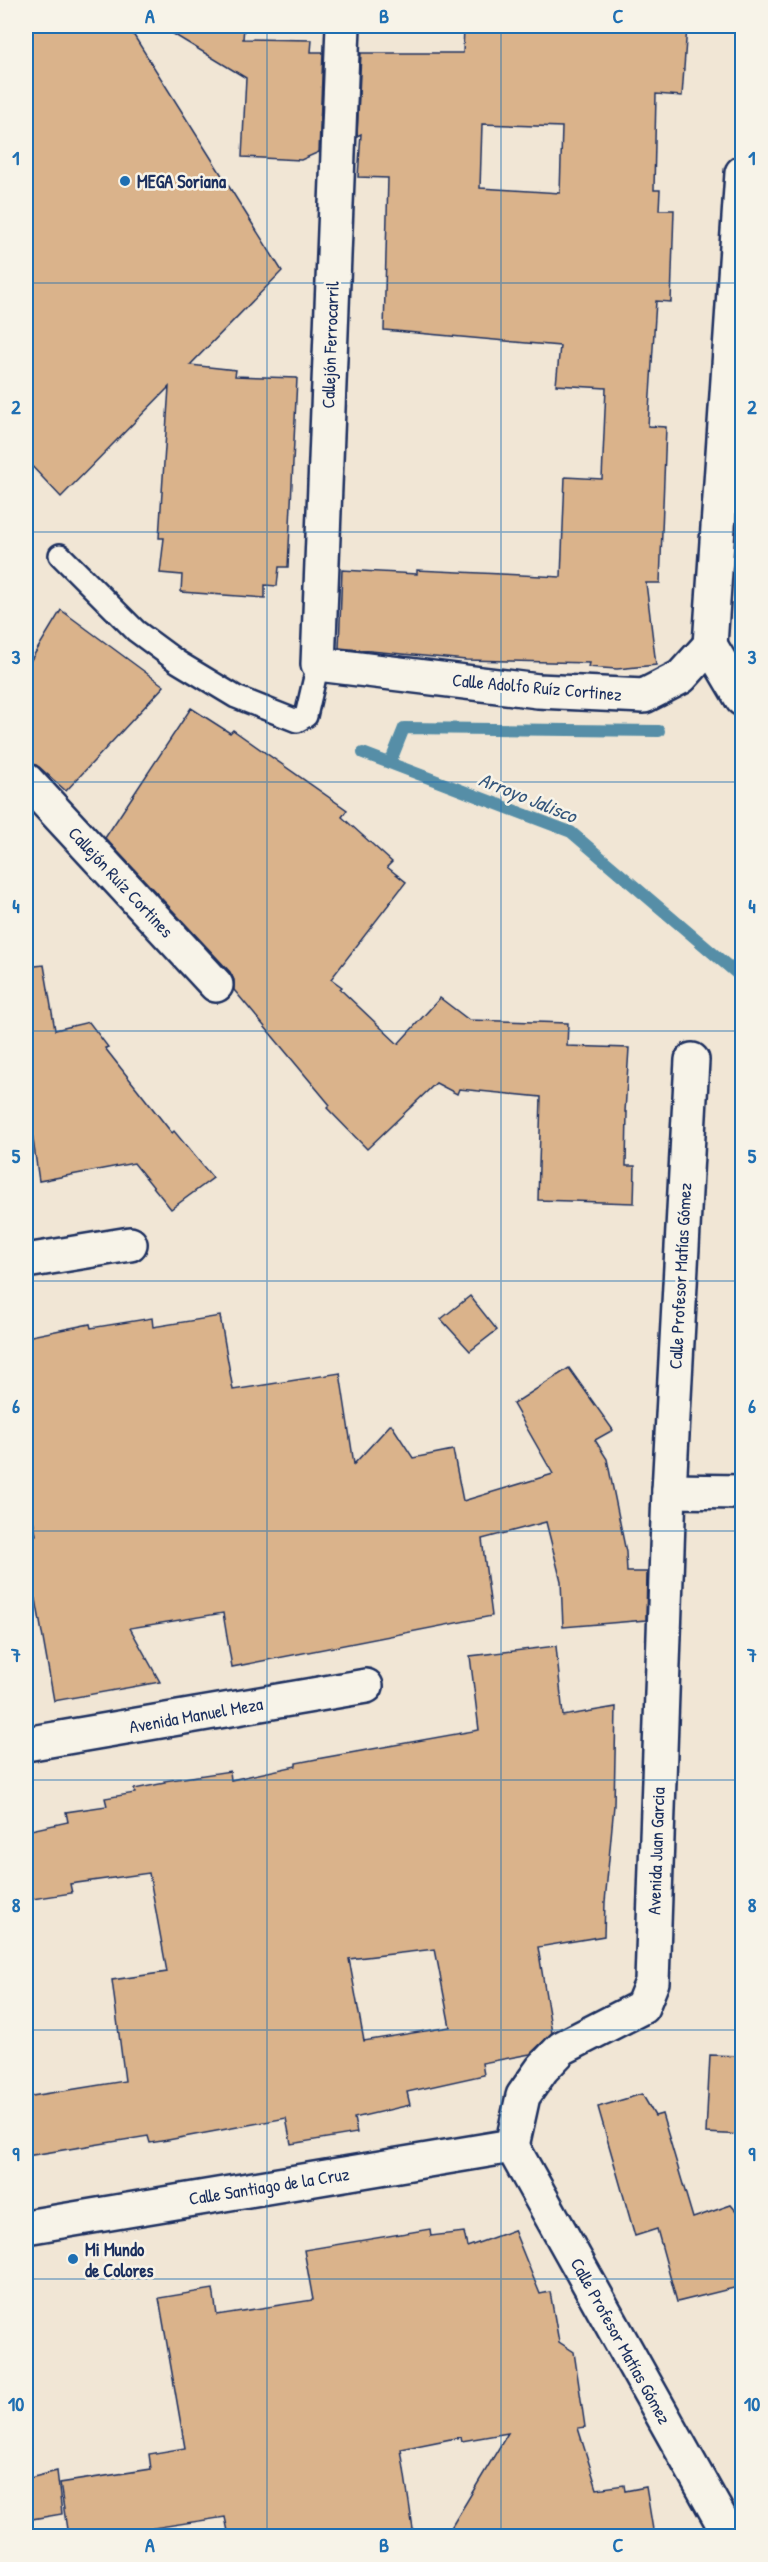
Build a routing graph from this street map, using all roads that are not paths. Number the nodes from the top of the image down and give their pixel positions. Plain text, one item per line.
1 (343, 26) edge
2 (742, 173) edge
3 (60, 555) dead end
4 (710, 645) junction
5 (318, 664) junction
6 (742, 699) edge
7 (26, 780) edge
8 (216, 985) dead end
9 (692, 1060) dead end
10 (130, 1244) dead end
11 (26, 1261) edge
12 (669, 1491) junction
13 (742, 1492) edge
14 (366, 1686) dead end
15 (26, 1744) edge
16 (512, 2146) junction
17 (26, 2227) edge
18 (730, 2536) edge

1 - 5 street, Callejón Ferrocarril
2 - 4 street
3 - 5 lane
4 - 5 street, Calle Adolfo Ruíz Cortinez
4 - 6 street
7 - 8 street, Callejón Ruíz Cortines
9 - 12 street, Calle Profesor Matías Gómez
10 - 11 street
12 - 13 street
12 - 16 street, Avenida Juan Garcia
14 - 15 street, Avenida Manuel Meza
16 - 17 street, Calle Santiago de la Cruz
16 - 18 street, Calle Profesor Matías Gómez

